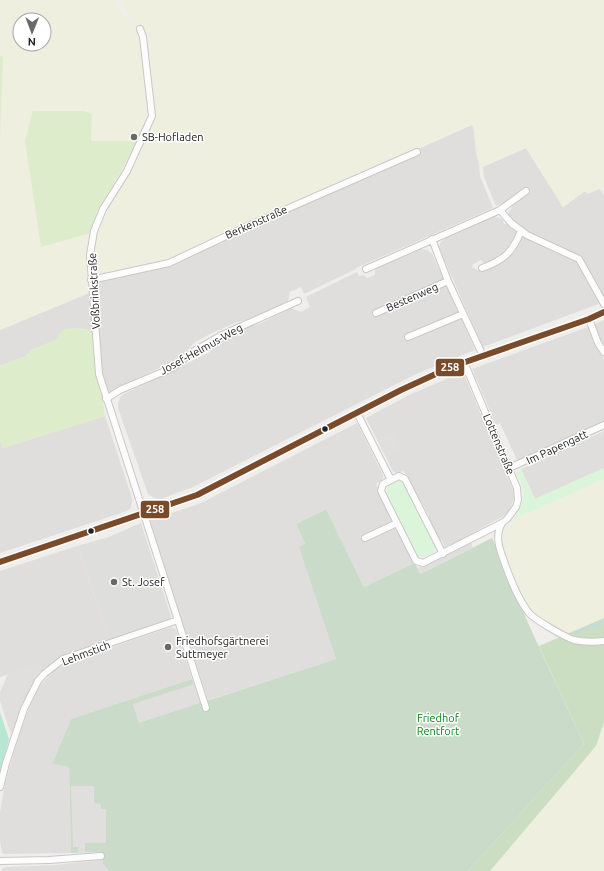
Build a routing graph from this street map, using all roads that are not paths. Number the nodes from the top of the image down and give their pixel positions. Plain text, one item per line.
1 (140, 29) dead end
2 (417, 152) dead end
3 (526, 191) dead end
4 (500, 210) junction
5 (521, 231) junction
6 (432, 239) junction
7 (482, 268) dead end
8 (366, 269) dead end
9 (91, 280) junction
10 (448, 281) junction
11 (298, 301) dead end
12 (604, 304) edge
13 (604, 312) edge
14 (376, 313) dead end
15 (463, 314) junction
16 (589, 319) junction
17 (408, 337) dead end
18 (604, 352) edge
19 (483, 356) junction
20 (464, 362) junction
21 (106, 399) junction
22 (357, 413) junction
23 (604, 425) edge
24 (509, 468) junction
25 (391, 480) junction
26 (143, 513) junction
27 (397, 523) junction
28 (502, 523) junction
29 (365, 538) dead end
30 (443, 554) junction
31 (0, 562) edge
32 (178, 620) junction
33 (604, 640) edge
34 (206, 708) dead end
35 (0, 787) edge
36 (101, 856) dead end
37 (0, 861) edge

1 - 9 street, Voßbrinkstraße
2 - 9 street, Berkenstraße
3 - 4 street
4 - 5 street
4 - 6 street
5 - 7 street
5 - 12 street
6 - 8 street
6 - 10 street, Bestenweg
9 - 21 street, Voßbrinkstraße
10 - 14 street, Bestenweg
10 - 15 street, Bestenweg
11 - 21 street, Josef-Helmus-Weg
13 - 16 street
15 - 17 street
15 - 19 street, Bestenweg
16 - 18 street
16 - 19 street
19 - 20 street
20 - 22 street
20 - 24 street, Lottenstraße
21 - 26 street, Voßbrinkstraße
22 - 25 street
22 - 26 street
23 - 24 street, Im Papengatt
24 - 28 street, Lottenstraße
25 - 27 street, Lottenstraße
25 - 30 street
26 - 31 street
26 - 32 street, Voßbrinkstraße
27 - 29 street
27 - 30 street, Lottenstraße
28 - 30 street, Lottenstraße
28 - 33 street, Lottenstraße
32 - 34 street, Voßbrinkstraße
32 - 35 street, Lehmstich
36 - 37 street

